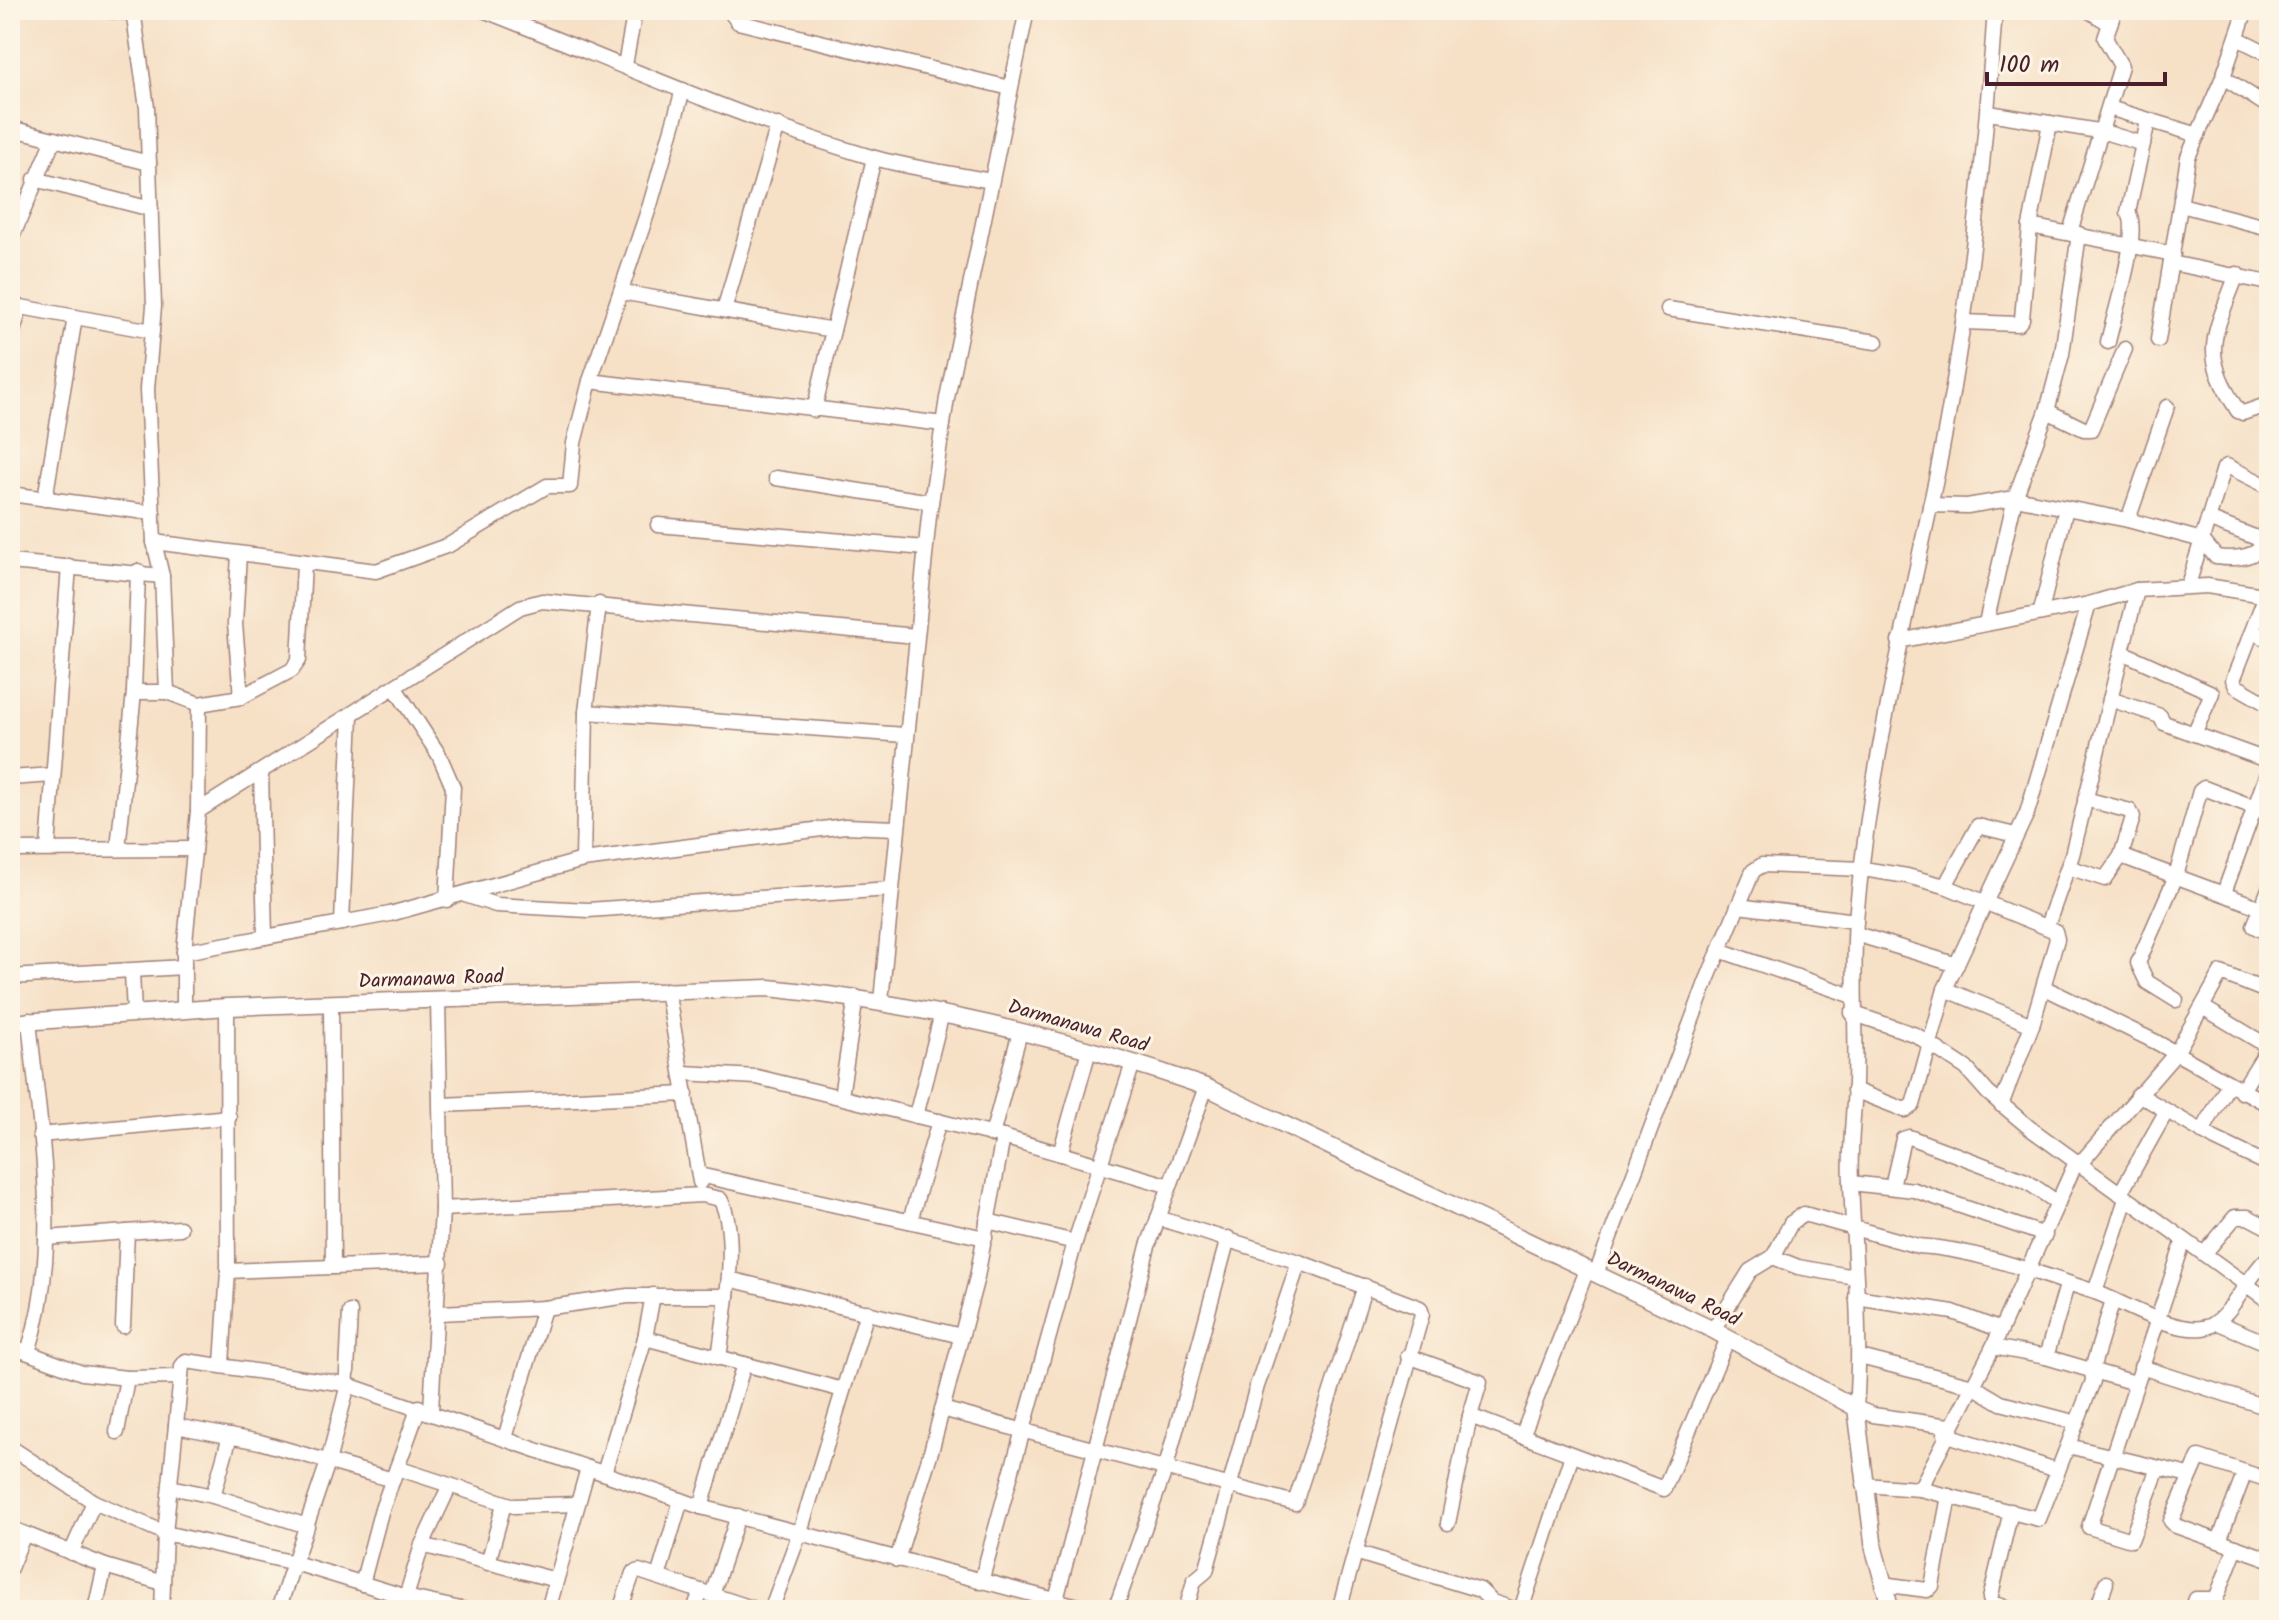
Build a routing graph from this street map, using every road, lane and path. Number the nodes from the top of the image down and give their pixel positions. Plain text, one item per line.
1 (101, 10) edge
2 (483, 10) edge
3 (635, 10) edge
4 (729, 10) edge
5 (1027, 10) edge
6 (1995, 10) edge
7 (2087, 10) edge
8 (2246, 10) edge
9 (133, 12) edge
10 (2112, 17) edge
11 (2237, 38) junction
12 (2269, 54) edge
13 (625, 65) junction
14 (2223, 77) junction
15 (1010, 88) junction
16 (683, 90) junction
17 (2269, 107) edge
18 (2109, 108) junction
19 (1989, 113) junction
20 (2148, 121) junction
21 (2050, 123) junction
22 (778, 125) junction
23 (10, 128) edge
24 (2104, 132) junction
25 (2198, 135) junction
26 (54, 139) junction
27 (2143, 144) junction
28 (874, 158) junction
29 (149, 163) junction
30 (35, 179) junction
31 (990, 181) junction
32 (2181, 205) junction
33 (151, 209) junction
34 (2030, 226) junction
35 (2269, 228) edge
36 (2075, 233) junction
37 (10, 242) edge
38 (2131, 244) junction
39 (2172, 258) junction
40 (2237, 274) junction
41 (2269, 283) edge
42 (621, 292) junction
43 (15, 306) edge
44 (1668, 309) dead end
45 (724, 310) junction
46 (75, 317) junction
47 (1963, 322) junction
48 (833, 330) junction
49 (152, 331) junction
50 (2158, 340) dead end
51 (10, 341) edge
52 (1876, 342) dead end
53 (2108, 342) dead end
54 (2125, 349) dead end
55 (590, 381) junction
56 (2269, 404) edge
57 (2167, 407) dead end
58 (814, 410) junction
59 (2047, 411) junction
60 (943, 424) junction
61 (776, 478) dead end
62 (2269, 487) edge
63 (10, 494) edge
64 (2015, 498) junction
65 (45, 499) junction
66 (931, 502) junction
67 (1930, 505) junction
68 (2066, 508) junction
69 (153, 513) junction
70 (2208, 519) junction
71 (2128, 520) junction
72 (2269, 524) edge
73 (658, 525) dead end
74 (2202, 540) junction
75 (2262, 540) junction
76 (154, 542) junction
77 (925, 548) junction
78 (239, 554) junction
79 (10, 562) edge
80 (304, 564) junction
81 (69, 566) junction
82 (138, 571) junction
83 (162, 576) junction
84 (2188, 585) junction
85 (2137, 590) junction
86 (2267, 595) edge
87 (599, 604) junction
88 (2089, 604) junction
89 (2041, 611) junction
90 (1986, 623) junction
91 (2253, 632) junction
92 (916, 636) junction
93 (2269, 640) edge
94 (1899, 641) junction
95 (2122, 652) junction
96 (395, 688) junction
97 (134, 692) junction
98 (167, 692) junction
99 (241, 697) junction
100 (2110, 699) junction
101 (199, 704) junction
102 (2269, 705) edge
103 (586, 712) junction
104 (351, 715) junction
105 (2194, 734) junction
106 (905, 735) junction
107 (2269, 761) edge
108 (2269, 768) edge
109 (261, 772) junction
110 (53, 775) junction
111 (10, 778) edge
112 (2085, 799) junction
113 (2262, 810) edge
114 (198, 811) junction
115 (896, 828) junction
116 (2015, 835) junction
117 (48, 848) junction
118 (118, 849) junction
119 (194, 849) junction
120 (10, 850) edge
121 (2121, 856) junction
122 (583, 860) junction
123 (2068, 867) junction
124 (1863, 869) junction
125 (2176, 876) junction
126 (1945, 886) junction
127 (890, 889) junction
128 (2269, 889) edge
129 (2224, 893) junction
130 (465, 895) junction
131 (447, 900) junction
132 (1988, 903) junction
133 (1738, 906) junction
134 (2261, 908) junction
135 (342, 923) junction
136 (2047, 926) junction
137 (1856, 928) junction
138 (2269, 934) edge
139 (265, 937) junction
140 (1719, 950) junction
141 (184, 960) junction
142 (1957, 965) junction
143 (132, 973) junction
144 (10, 977) edge
145 (2045, 988) junction
146 (1945, 989) junction
147 (667, 990) junction
148 (2269, 992) edge
149 (1853, 996) junction
150 (856, 997) junction
151 (438, 1000) junction
152 (2176, 1000) dead end
153 (881, 1001) junction
154 (331, 1004) junction
155 (227, 1007) junction
156 (2204, 1008) junction
157 (184, 1010) junction
158 (134, 1013) junction
159 (942, 1013) junction
160 (1852, 1013) junction
161 (29, 1020) junction
162 (10, 1023) edge
163 (2032, 1025) junction
164 (1020, 1032) junction
165 (1929, 1043) junction
166 (2269, 1047) edge
167 (1089, 1050) junction
168 (2176, 1053) junction
169 (1133, 1063) junction
170 (683, 1073) junction
171 (1206, 1087) junction
172 (2235, 1088) junction
173 (1854, 1090) junction
174 (686, 1094) junction
175 (2138, 1094) junction
176 (841, 1096) junction
177 (441, 1105) junction
178 (2001, 1105) junction
179 (2269, 1105) edge
180 (2166, 1112) junction
181 (916, 1116) junction
182 (229, 1117) junction
183 (939, 1121) junction
184 (2202, 1132) junction
185 (40, 1135) junction
186 (998, 1136) junction
187 (1060, 1154) junction
188 (2076, 1162) junction
189 (1100, 1165) junction
190 (2269, 1165) edge
191 (699, 1175) junction
192 (1851, 1183) junction
193 (1170, 1186) junction
194 (1892, 1186) junction
195 (702, 1195) junction
196 (2123, 1196) junction
197 (2058, 1203) junction
198 (442, 1209) junction
199 (1158, 1218) junction
200 (910, 1221) junction
201 (987, 1221) junction
202 (1852, 1225) junction
203 (180, 1228) dead end
204 (2269, 1228) edge
205 (127, 1232) junction
206 (2045, 1235) junction
207 (46, 1238) junction
208 (985, 1238) junction
209 (1228, 1238) junction
210 (2184, 1240) junction
211 (1075, 1242) junction
212 (2204, 1254) junction
213 (1773, 1257) junction
214 (2269, 1257) edge
215 (1299, 1262) junction
216 (441, 1263) junction
217 (333, 1267) junction
218 (228, 1271) junction
219 (1591, 1272) junction
220 (2029, 1272) junction
221 (1855, 1277) junction
222 (729, 1279) junction
223 (2246, 1284) junction
224 (2067, 1285) junction
225 (1365, 1286) junction
226 (2095, 1292) junction
227 (653, 1295) junction
228 (727, 1296) junction
229 (1856, 1297) junction
230 (2113, 1300) junction
231 (2269, 1301) edge
232 (544, 1308) junction
233 (350, 1312) dead end
234 (867, 1312) junction
235 (439, 1313) junction
236 (2156, 1319) junction
237 (2216, 1322) junction
238 (123, 1326) dead end
239 (2001, 1330) junction
240 (1720, 1334) junction
241 (961, 1336) junction
242 (645, 1338) junction
243 (2269, 1344) edge
244 (10, 1346) edge
245 (1993, 1347) junction
246 (28, 1352) junction
247 (1408, 1356) junction
248 (1860, 1357) junction
249 (2046, 1357) junction
250 (719, 1358) junction
251 (222, 1364) junction
252 (744, 1364) junction
253 (2141, 1367) junction
254 (2092, 1369) junction
255 (181, 1377) junction
256 (127, 1378) junction
257 (2135, 1383) junction
258 (345, 1384) junction
259 (1973, 1386) junction
260 (843, 1390) junction
261 (1856, 1408) junction
262 (2269, 1408) edge
263 (425, 1409) junction
264 (942, 1409) junction
265 (1470, 1416) junction
266 (2077, 1423) junction
267 (176, 1426) junction
268 (1025, 1429) junction
269 (1947, 1430) junction
270 (117, 1432) dead end
271 (230, 1436) junction
272 (1522, 1436) junction
273 (505, 1438) junction
274 (2068, 1446) junction
275 (10, 1447) edge
276 (1096, 1448) junction
277 (1572, 1455) junction
278 (2110, 1457) junction
279 (328, 1462) junction
280 (1166, 1467) junction
281 (588, 1468) junction
282 (2158, 1468) junction
283 (2056, 1470) junction
284 (2245, 1472) junction
285 (604, 1473) junction
286 (395, 1474) junction
287 (2189, 1475) junction
288 (2269, 1480) edge
289 (1229, 1484) junction
290 (1864, 1485) junction
291 (170, 1487) junction
292 (449, 1487) junction
293 (1920, 1489) junction
294 (213, 1496) junction
295 (1949, 1496) junction
296 (681, 1500) junction
297 (94, 1502) junction
298 (504, 1504) junction
299 (577, 1504) junction
300 (701, 1507) junction
301 (2011, 1511) junction
302 (738, 1516) junction
303 (1448, 1523) dead end
304 (307, 1526) junction
305 (17, 1531) edge
306 (800, 1532) junction
307 (165, 1533) junction
308 (2219, 1541) junction
309 (422, 1545) junction
310 (2236, 1547) junction
311 (1355, 1552) junction
312 (71, 1553) junction
313 (2269, 1558) edge
314 (897, 1560) junction
315 (295, 1563) junction
316 (488, 1563) junction
317 (105, 1566) junction
318 (10, 1568) edge
319 (658, 1577) junction
320 (556, 1580) junction
321 (981, 1582) junction
322 (163, 1583) junction
323 (2106, 1583) dead end
324 (362, 1584) junction
325 (1882, 1584) junction
326 (707, 1593) junction
327 (406, 1597) junction
328 (1059, 1604) edge
329 (1344, 1608) edge
330 (1191, 1609) edge
331 (95, 1610) edge
332 (162, 1610) edge
333 (278, 1610) edge
334 (465, 1610) edge
335 (548, 1610) edge
336 (620, 1610) edge
337 (694, 1610) edge
338 (758, 1610) edge
339 (771, 1610) edge
340 (832, 1610) edge
341 (842, 1610) edge
342 (1093, 1610) edge
343 (1115, 1610) edge
344 (1518, 1610) edge
345 (1891, 1610) edge
346 (2016, 1610) edge
347 (2097, 1610) edge
348 (2192, 1610) edge

1 - 9 street
2 - 13 street
3 - 13 street
4 - 15 street
5 - 15 street
6 - 19 street
7 - 10 street
8 - 11 street
9 - 29 street
10 - 18 street
11 - 12 street
11 - 14 street
13 - 16 street
14 - 17 street
14 - 25 street
15 - 31 street
16 - 22 street
16 - 42 street
18 - 20 street
18 - 24 street
19 - 21 street
19 - 47 street
20 - 25 street
20 - 27 street
21 - 24 street
21 - 34 street
22 - 28 street
22 - 45 street
23 - 26 street
24 - 27 street
24 - 36 street
25 - 32 street
26 - 29 street
26 - 30 street
27 - 38 street
28 - 31 street
28 - 48 street
29 - 33 street
30 - 33 street
30 - 37 street
31 - 60 street
32 - 35 street
32 - 39 street
33 - 49 street
34 - 36 street
34 - 47 street
36 - 38 street
36 - 59 street
38 - 39 street
38 - 53 street
39 - 40 street
39 - 50 street
40 - 41 street
40 - 56 street
42 - 45 street
42 - 55 street
43 - 46 street
43 - 51 street
44 - 52 street
45 - 48 street
46 - 49 street
46 - 65 street
47 - 67 street
48 - 58 street
49 - 69 street
54 - 59 street
55 - 58 street
55 - 80 street
57 - 71 street
58 - 60 street
59 - 64 street
60 - 66 street
61 - 66 street
62 - 70 street
63 - 65 street
64 - 67 street
64 - 68 street
64 - 90 street
65 - 69 street
66 - 77 street
67 - 94 street
68 - 71 street
68 - 89 street
69 - 76 street
70 - 74 street
70 - 75 street
71 - 74 street
72 - 75 street
73 - 77 street
74 - 75 street
74 - 84 street
76 - 78 street
76 - 83 street
77 - 92 street
78 - 80 street
78 - 99 street
79 - 81 street
80 - 99 street
81 - 82 street
81 - 110 street
82 - 83 street
82 - 97 street
83 - 98 street
84 - 85 street
84 - 86 street
85 - 88 street
85 - 95 street
86 - 91 street
87 - 92 street
87 - 96 street
87 - 103 street
88 - 89 street
88 - 116 street
89 - 90 street
90 - 94 street
91 - 93 street
91 - 102 street
92 - 106 street
94 - 124 street
95 - 100 street
95 - 105 street
96 - 104 street
96 - 131 street
97 - 98 street
97 - 118 street
98 - 101 street
99 - 101 street
100 - 105 street
100 - 112 street
101 - 114 street
103 - 106 street
103 - 122 street
104 - 109 street
104 - 135 street
105 - 107 street
106 - 115 street
108 - 113 street
109 - 114 street
109 - 139 street
110 - 111 street
110 - 117 street
112 - 121 street
112 - 123 street
113 - 125 street
113 - 129 street
114 - 119 street
115 - 122 street
115 - 127 street
116 - 126 street
116 - 132 street
117 - 118 street
117 - 120 street
118 - 119 street
119 - 141 street
121 - 123 street
121 - 125 street
122 - 130 street
123 - 136 street
124 - 126 street
124 - 133 street
124 - 137 street
125 - 129 street
125 - 152 street
126 - 132 street
127 - 130 street
127 - 153 street
128 - 134 street
129 - 134 street
130 - 131 street
131 - 135 street
132 - 136 street
132 - 142 street
133 - 137 street
133 - 140 street
134 - 138 street
135 - 139 street
136 - 145 street
137 - 142 street
137 - 149 street
139 - 141 street
140 - 149 street
140 - 219 street
141 - 143 street
141 - 157 street
142 - 146 street
143 - 144 street
143 - 158 street
145 - 163 street
145 - 168 street
146 - 163 street
146 - 165 street
147 - 150 street, Darmanawa Road
147 - 151 street, Darmanawa Road
147 - 170 street
148 - 156 street
149 - 160 street
150 - 153 street, Darmanawa Road
150 - 176 street
151 - 154 street, Darmanawa Road
151 - 177 street
153 - 159 street, Darmanawa Road
154 - 155 street, Darmanawa Road
154 - 217 street
155 - 157 street, Darmanawa Road
155 - 182 street
156 - 166 street
156 - 168 street
157 - 158 street, Darmanawa Road
158 - 161 street, Darmanawa Road
159 - 164 street, Darmanawa Road
159 - 181 street
160 - 165 street
160 - 173 street
161 - 162 street, Darmanawa Road
161 - 185 street
163 - 178 street
164 - 167 street, Darmanawa Road
164 - 186 street
165 - 173 street
165 - 178 street
166 - 172 street
167 - 169 street, Darmanawa Road
167 - 187 street
168 - 172 street
168 - 175 street
169 - 171 street, Darmanawa Road
169 - 189 street
170 - 174 street
170 - 176 street
171 - 193 street
171 - 219 street, Darmanawa Road
172 - 179 street
172 - 184 street
173 - 192 street
174 - 177 street
174 - 191 street
175 - 180 street
175 - 188 street
176 - 181 street
177 - 198 street
178 - 188 street
180 - 184 street
180 - 196 street
181 - 183 street
182 - 185 street
182 - 218 street
183 - 186 street
183 - 200 street
184 - 190 street
185 - 207 street
186 - 187 street
186 - 201 street
187 - 189 street
188 - 196 street
188 - 197 street
189 - 193 street
189 - 211 street
191 - 195 street
191 - 200 street
192 - 194 street
192 - 202 street
193 - 199 street
194 - 197 street
194 - 206 street
195 - 198 street
195 - 222 street
196 - 210 street
196 - 226 street
197 - 206 street
198 - 216 street
199 - 209 street
199 - 276 street
200 - 208 street
201 - 208 street
201 - 211 street
202 - 213 street
202 - 220 street
202 - 221 street
203 - 205 street
204 - 212 street
205 - 207 street
205 - 238 street
206 - 220 street
207 - 246 street
208 - 241 street
209 - 215 street
209 - 280 street
210 - 212 street
210 - 236 street
211 - 268 street
212 - 223 street
213 - 221 street
213 - 240 street
214 - 223 street
215 - 225 street
215 - 289 street
216 - 217 street
216 - 235 street
217 - 218 street
218 - 251 street
219 - 240 street, Darmanawa Road
219 - 272 street
220 - 224 street
220 - 239 street
221 - 229 street
222 - 228 street
222 - 234 street
223 - 231 street
223 - 237 street
224 - 226 street
224 - 249 street
225 - 247 street
225 - 289 street
226 - 230 street
227 - 228 street
227 - 232 street
227 - 242 street
228 - 250 street
229 - 239 street
229 - 248 street
230 - 236 street
230 - 254 street
232 - 235 street
232 - 273 street
233 - 258 street
234 - 241 street
234 - 260 street
235 - 263 street
236 - 237 street
236 - 253 street
237 - 243 street
239 - 245 street
240 - 261 street, Darmanawa Road
240 - 277 street
241 - 264 street
242 - 250 street
242 - 285 street
244 - 246 street
245 - 249 street
245 - 259 street
246 - 256 street
247 - 265 street
247 - 311 street
248 - 259 street
248 - 261 street
249 - 254 street
250 - 252 street
251 - 255 street
251 - 258 street
252 - 260 street
252 - 300 street
253 - 257 street
253 - 262 street
254 - 257 street
254 - 266 street
255 - 256 street
255 - 267 street
256 - 270 street
257 - 278 street
258 - 263 street
258 - 279 street
259 - 266 street
259 - 269 street
260 - 306 street
261 - 269 street
261 - 290 street
263 - 273 street
263 - 286 street
264 - 268 street
264 - 314 street
265 - 272 street
265 - 303 street
266 - 274 street
267 - 271 street
267 - 291 street
268 - 276 street
268 - 321 street
269 - 283 street
269 - 293 street
271 - 279 street
271 - 294 street
272 - 277 street
273 - 281 street
274 - 278 street
274 - 283 street
275 - 297 street
276 - 280 street
276 - 328 street
277 - 344 street
278 - 282 street
278 - 282 street
279 - 286 street
279 - 304 street
280 - 289 street
280 - 343 street
281 - 285 street
281 - 299 street
282 - 287 street
283 - 301 street
284 - 287 street
284 - 288 street
284 - 308 street
285 - 296 street
286 - 292 street
286 - 324 street
287 - 308 street
289 - 330 street
290 - 293 street
290 - 325 street
291 - 294 street
291 - 307 street
292 - 298 street
292 - 309 street
293 - 295 street
294 - 304 street
295 - 301 street
295 - 325 street
296 - 300 street
296 - 319 street
297 - 307 street
297 - 312 street
298 - 299 street
298 - 316 street
299 - 320 street
300 - 302 street
301 - 346 street
302 - 306 street
302 - 326 street
304 - 315 street
305 - 312 street
305 - 318 street
306 - 314 street
306 - 339 street
307 - 315 street
307 - 322 street
308 - 310 street
309 - 316 street
309 - 327 street
310 - 313 street
310 - 348 street
311 - 329 street
311 - 344 street
312 - 317 street
314 - 321 street
315 - 324 street
315 - 333 street
316 - 320 street
317 - 322 street
317 - 331 street
319 - 326 street
319 - 336 street
320 - 335 street
321 - 328 street
322 - 332 street
323 - 347 street
324 - 327 street
325 - 345 street
326 - 337 street
326 - 338 street
327 - 334 street
328 - 342 street
340 - 341 street

